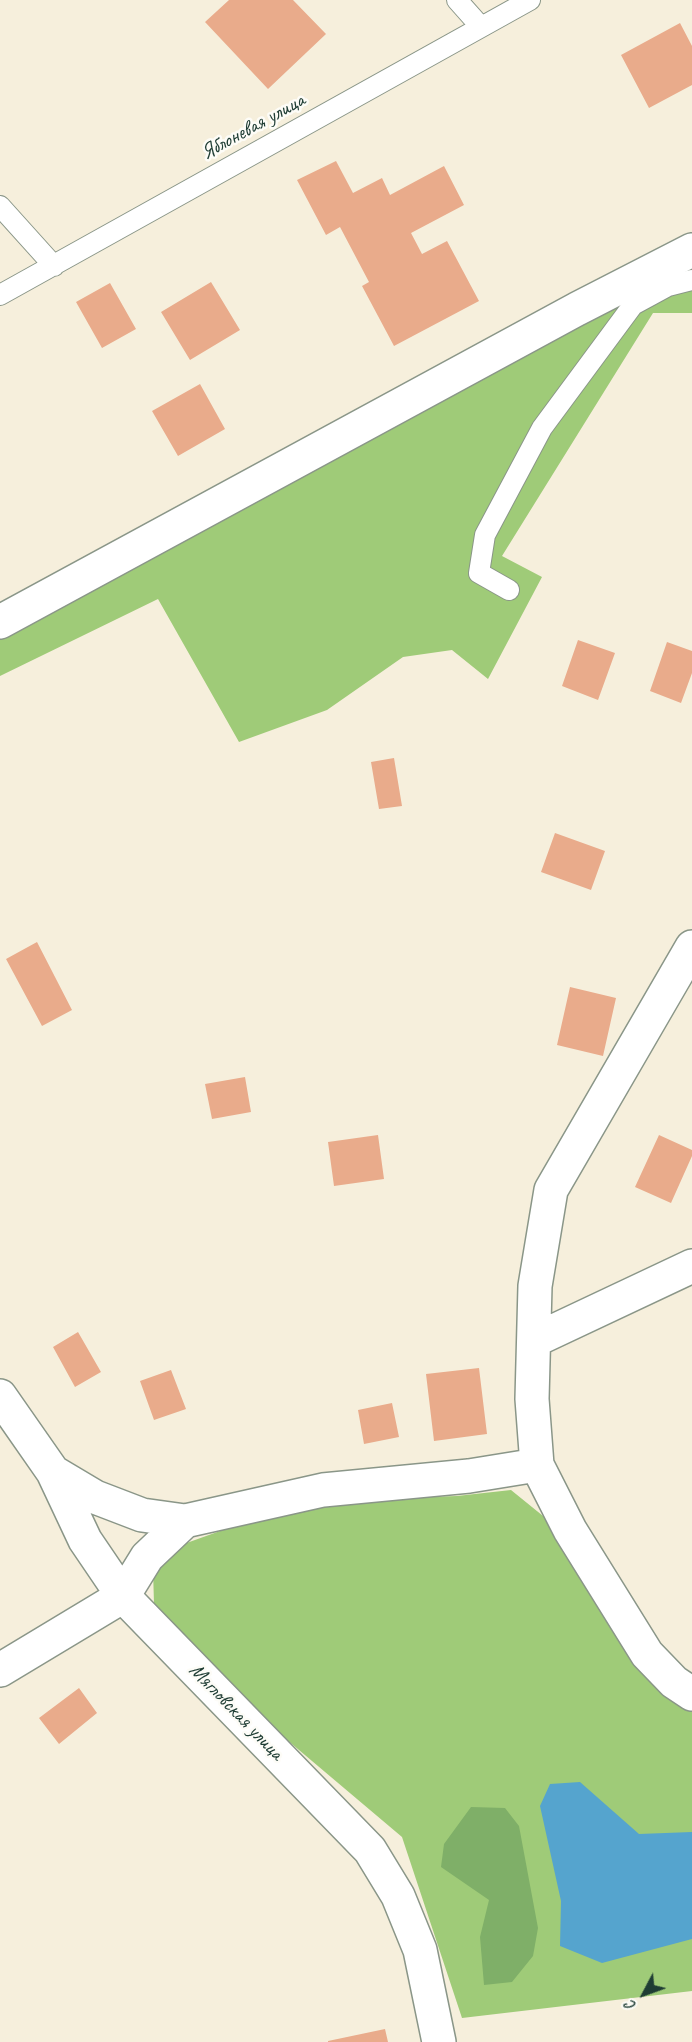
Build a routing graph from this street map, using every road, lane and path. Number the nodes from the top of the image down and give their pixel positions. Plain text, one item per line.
1 (457, 0) edge
2 (530, 0) edge
3 (481, 27) junction
4 (0, 206) edge
5 (692, 250) edge
6 (54, 266) junction
7 (692, 280) edge
8 (0, 295) edge
9 (509, 590) dead end
10 (0, 622) edge
11 (692, 947) edge
12 (692, 1266) edge
13 (535, 1340) junction
14 (0, 1396) edge
15 (537, 1465) junction
16 (53, 1472) junction
17 (185, 1521) junction
18 (123, 1596) junction
19 (0, 1670) edge
20 (692, 1694) edge
21 (439, 2042) edge

1 - 3 lane
2 - 3 lane, Яблоневая улица
3 - 6 lane, Яблоневая улица
4 - 6 lane
5 - 10 street
6 - 8 lane, Яблоневая улица
7 - 9 lane
11 - 13 street
12 - 13 street
13 - 15 street
14 - 16 street, Мягловская улица
15 - 17 street
15 - 20 street
16 - 17 street
16 - 18 street, Мягловская улица
17 - 18 street
18 - 19 street
18 - 21 street, Мягловская улица

